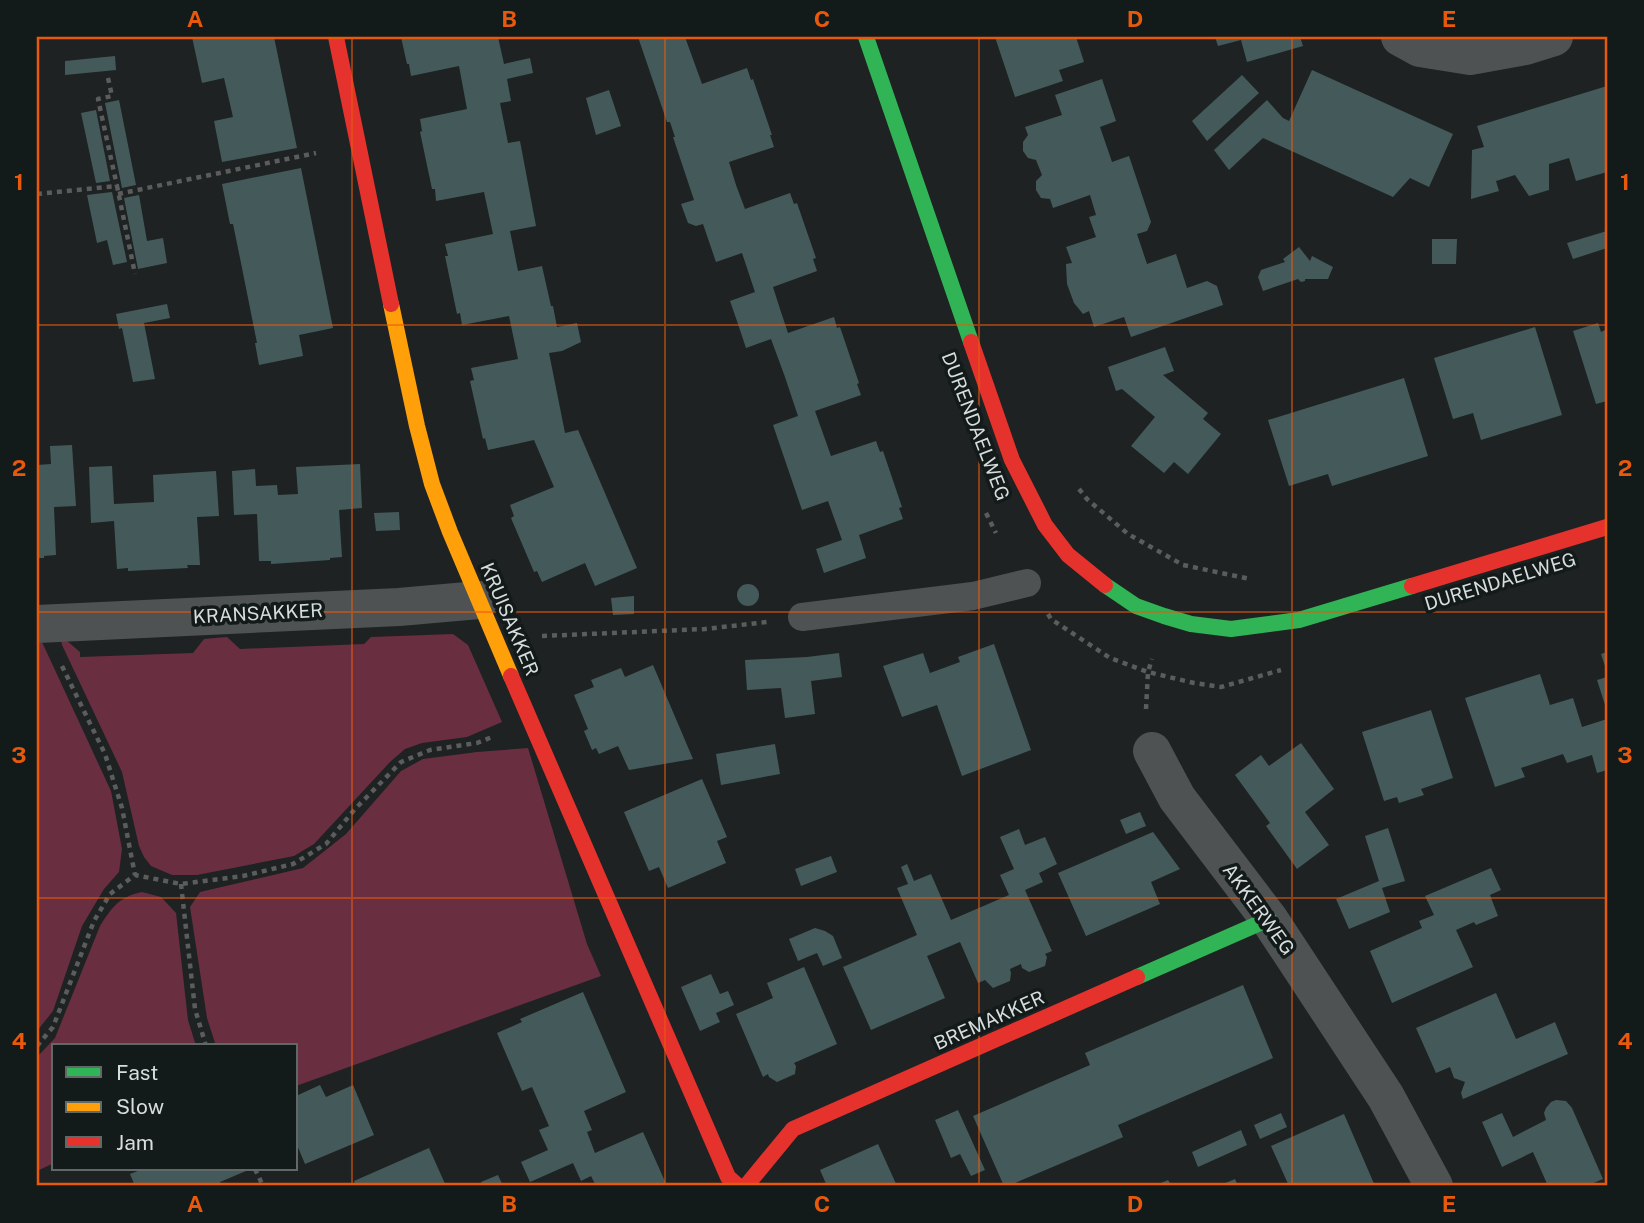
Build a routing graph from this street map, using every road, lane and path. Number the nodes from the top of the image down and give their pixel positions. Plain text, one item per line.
1 (336, 37) edge
2 (866, 37) edge
3 (1400, 37) edge
4 (1554, 37) edge
5 (108, 78) dead end
6 (357, 144) junction
7 (117, 186) junction
8 (37, 194) edge
9 (118, 194) junction
10 (135, 274) dead end
11 (1073, 481) dead end
12 (981, 502) dead end
13 (1607, 527) edge
14 (1259, 578) dead end
15 (1027, 583) junction
16 (480, 600) junction
17 (1164, 616) junction
18 (802, 617) joint
19 (39, 624) edge
20 (496, 638) junction
21 (1287, 668) dead end
22 (1148, 672) junction
23 (532, 723) junction
24 (1152, 751) joint
25 (135, 876) junction
26 (181, 884) junction
27 (1269, 919) junction
28 (205, 1044) edge
29 (37, 1046) edge
30 (255, 1170) edge
31 (263, 1186) edge
32 (738, 1186) edge
33 (746, 1186) edge
34 (1434, 1186) edge

1 - 6 street, KRUISAKKER
2 - 17 street, DURENDAELWEG
3 - 4 street
5 - 7 path
6 - 9 path
6 - 16 street, KRUISAKKER
7 - 8 path
7 - 9 path
9 - 10 path
11 - 14 path
12 - 15 path, DURENDAELWEG
13 - 17 street, DURENDAELWEG
15 - 18 lane
15 - 22 path, DURENDAELWEG
16 - 19 street, KRANSAKKER
16 - 20 street, KRUISAKKER
17 - 22 path
18 - 20 path
19 - 25 path
20 - 23 street, KRUISAKKER
21 - 22 path, DURENDAELWEG
22 - 24 path
23 - 26 path
23 - 32 street, KRUISAKKER
24 - 27 street, AKKERWEG
25 - 26 path
25 - 29 path
26 - 28 path
27 - 33 street, BREMAKKER
27 - 34 street, AKKERWEG
30 - 31 path

